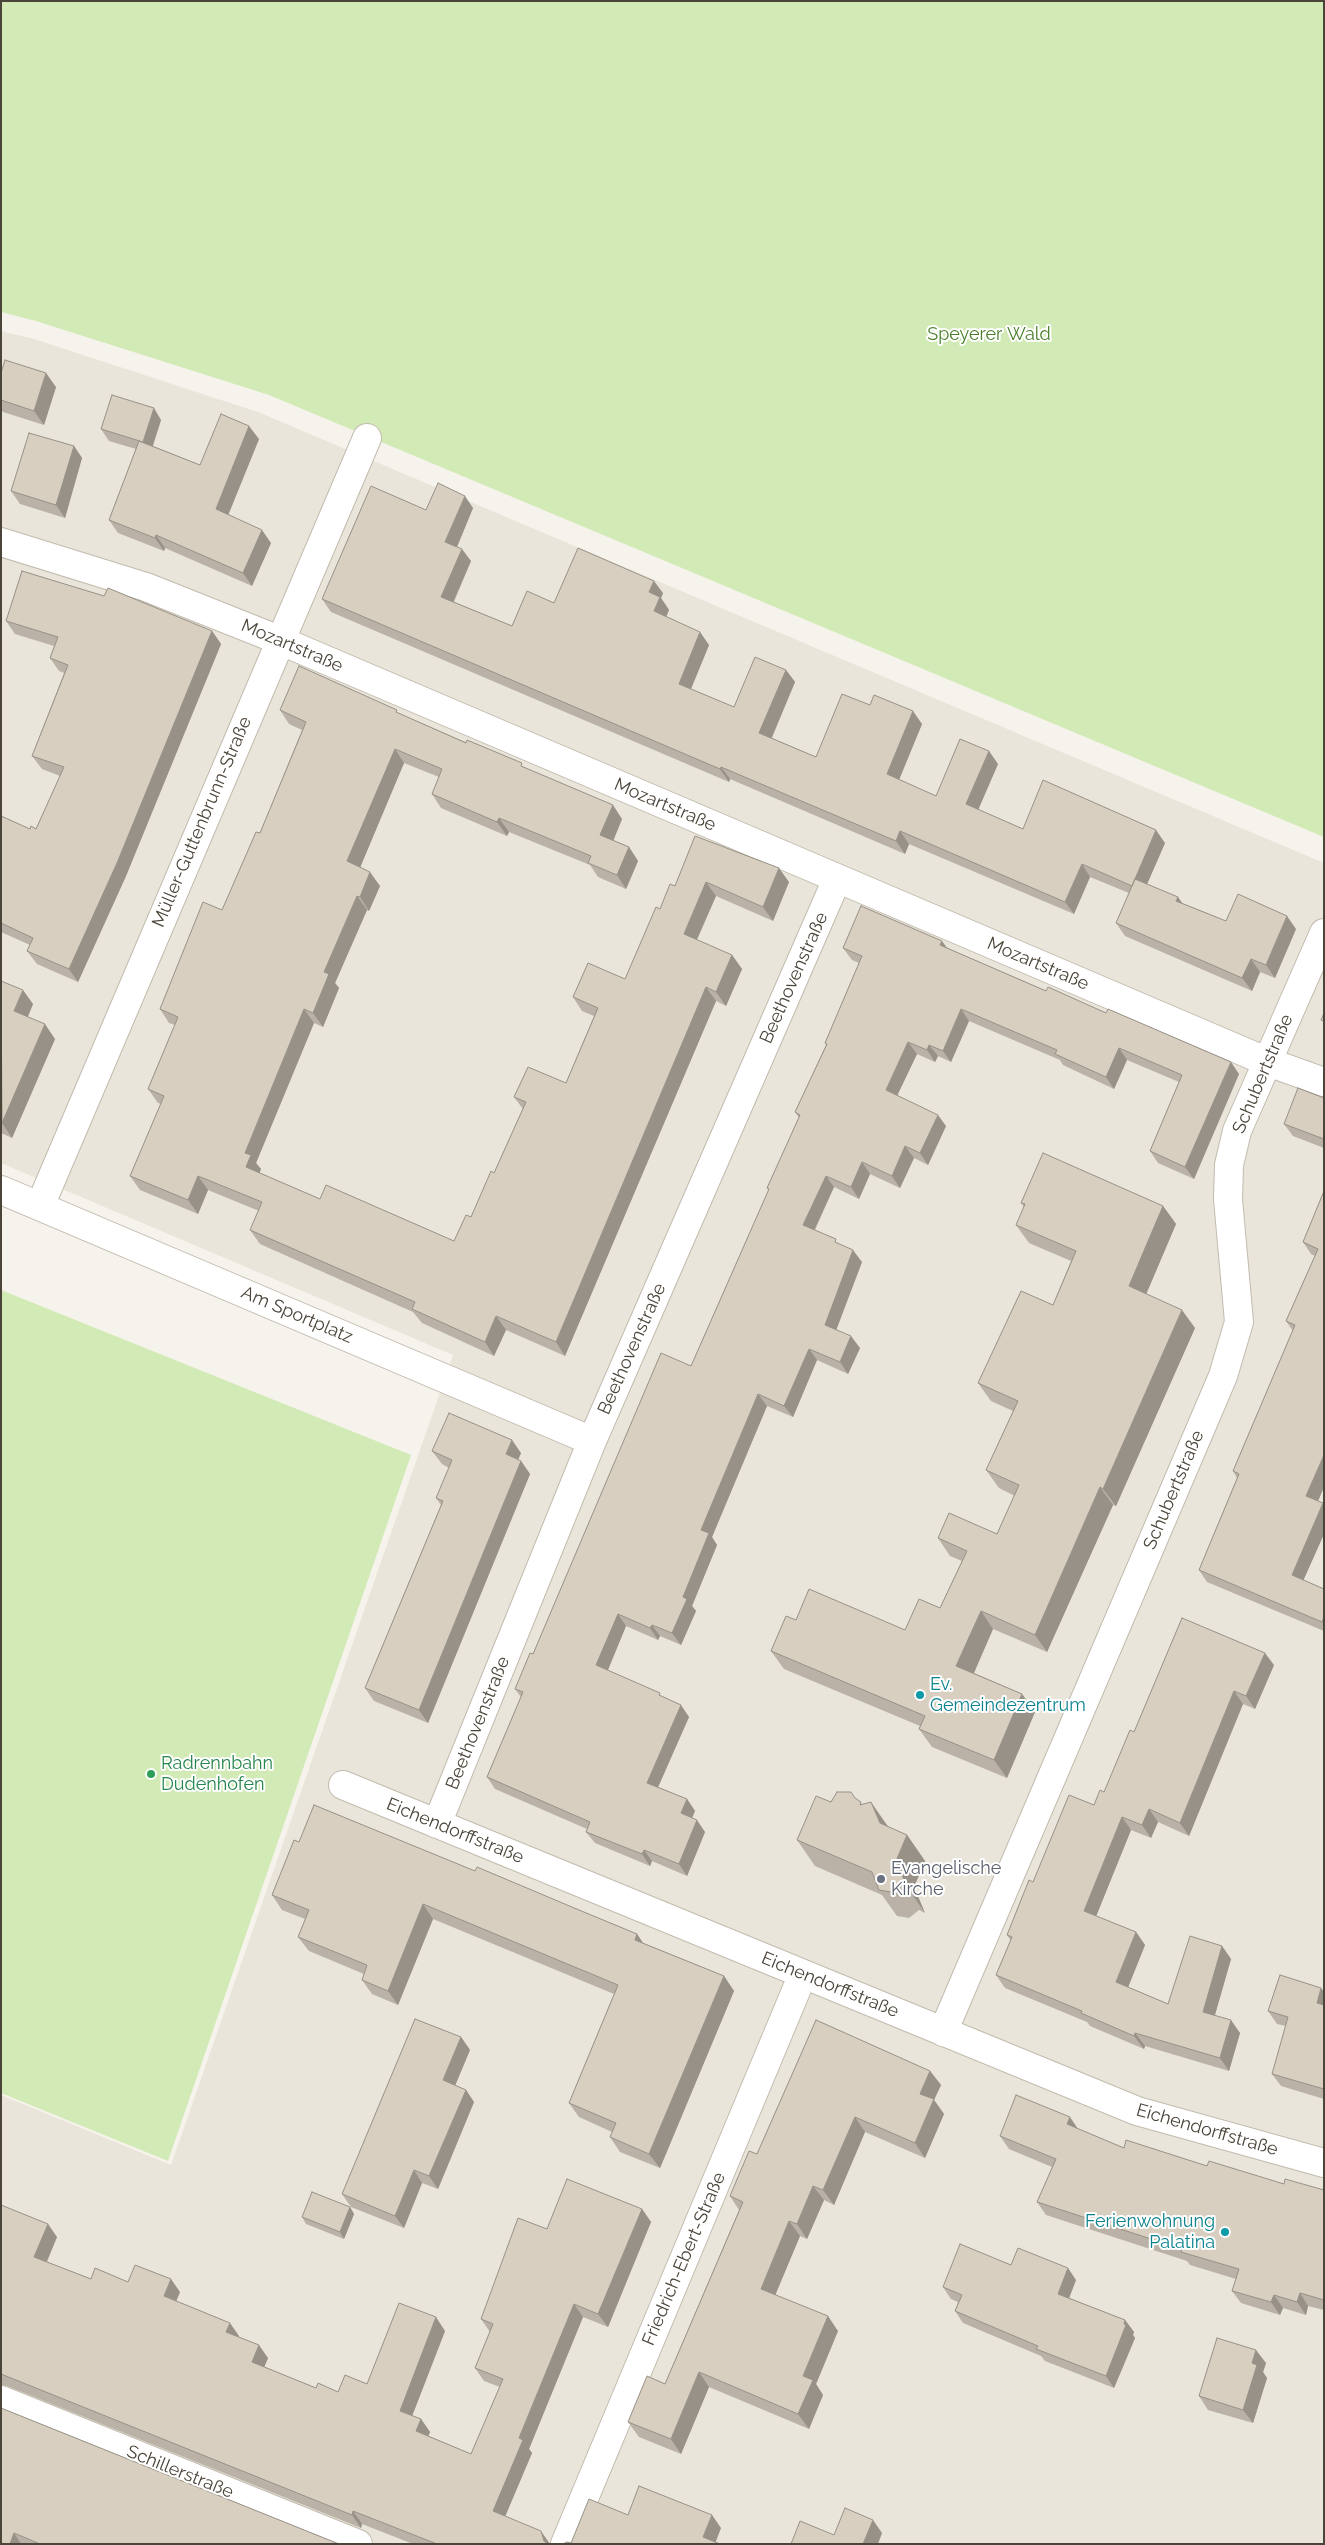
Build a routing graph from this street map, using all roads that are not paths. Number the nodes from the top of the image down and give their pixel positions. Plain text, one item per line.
1 (367, 438) dead end
2 (1, 542) edge
3 (279, 640) junction
4 (837, 879) junction
5 (1324, 933) edge
6 (1268, 1062) junction
7 (1324, 1082) edge
8 (1, 1190) edge
9 (40, 1206) junction
10 (592, 1441) junction
11 (343, 1785) dead end
12 (437, 1824) junction
13 (803, 1974) junction
14 (943, 2032) junction
15 (1324, 2163) edge
16 (1, 2400) edge
17 (358, 2544) edge
18 (565, 2544) edge

1 - 3 street, Müller-Guttenbrunn-Straße
2 - 3 street, Mozartstraße
3 - 4 street, Mozartstraße
3 - 9 street, Müller-Guttenbrunn-Straße
4 - 6 street, Mozartstraße
4 - 10 street, Beethovenstraße
5 - 6 street, Schubertstraße
6 - 7 street, Mozartstraße
6 - 14 street, Schubertstraße
8 - 9 street, Am Sportplatz
9 - 10 street, Am Sportplatz
10 - 12 street, Beethovenstraße
11 - 12 street, Eichendorffstraße
12 - 13 street, Eichendorffstraße
13 - 14 street, Eichendorffstraße
13 - 18 street, Friedrich-Ebert-Straße
14 - 15 street, Eichendorffstraße
16 - 17 street, Schillerstraße

